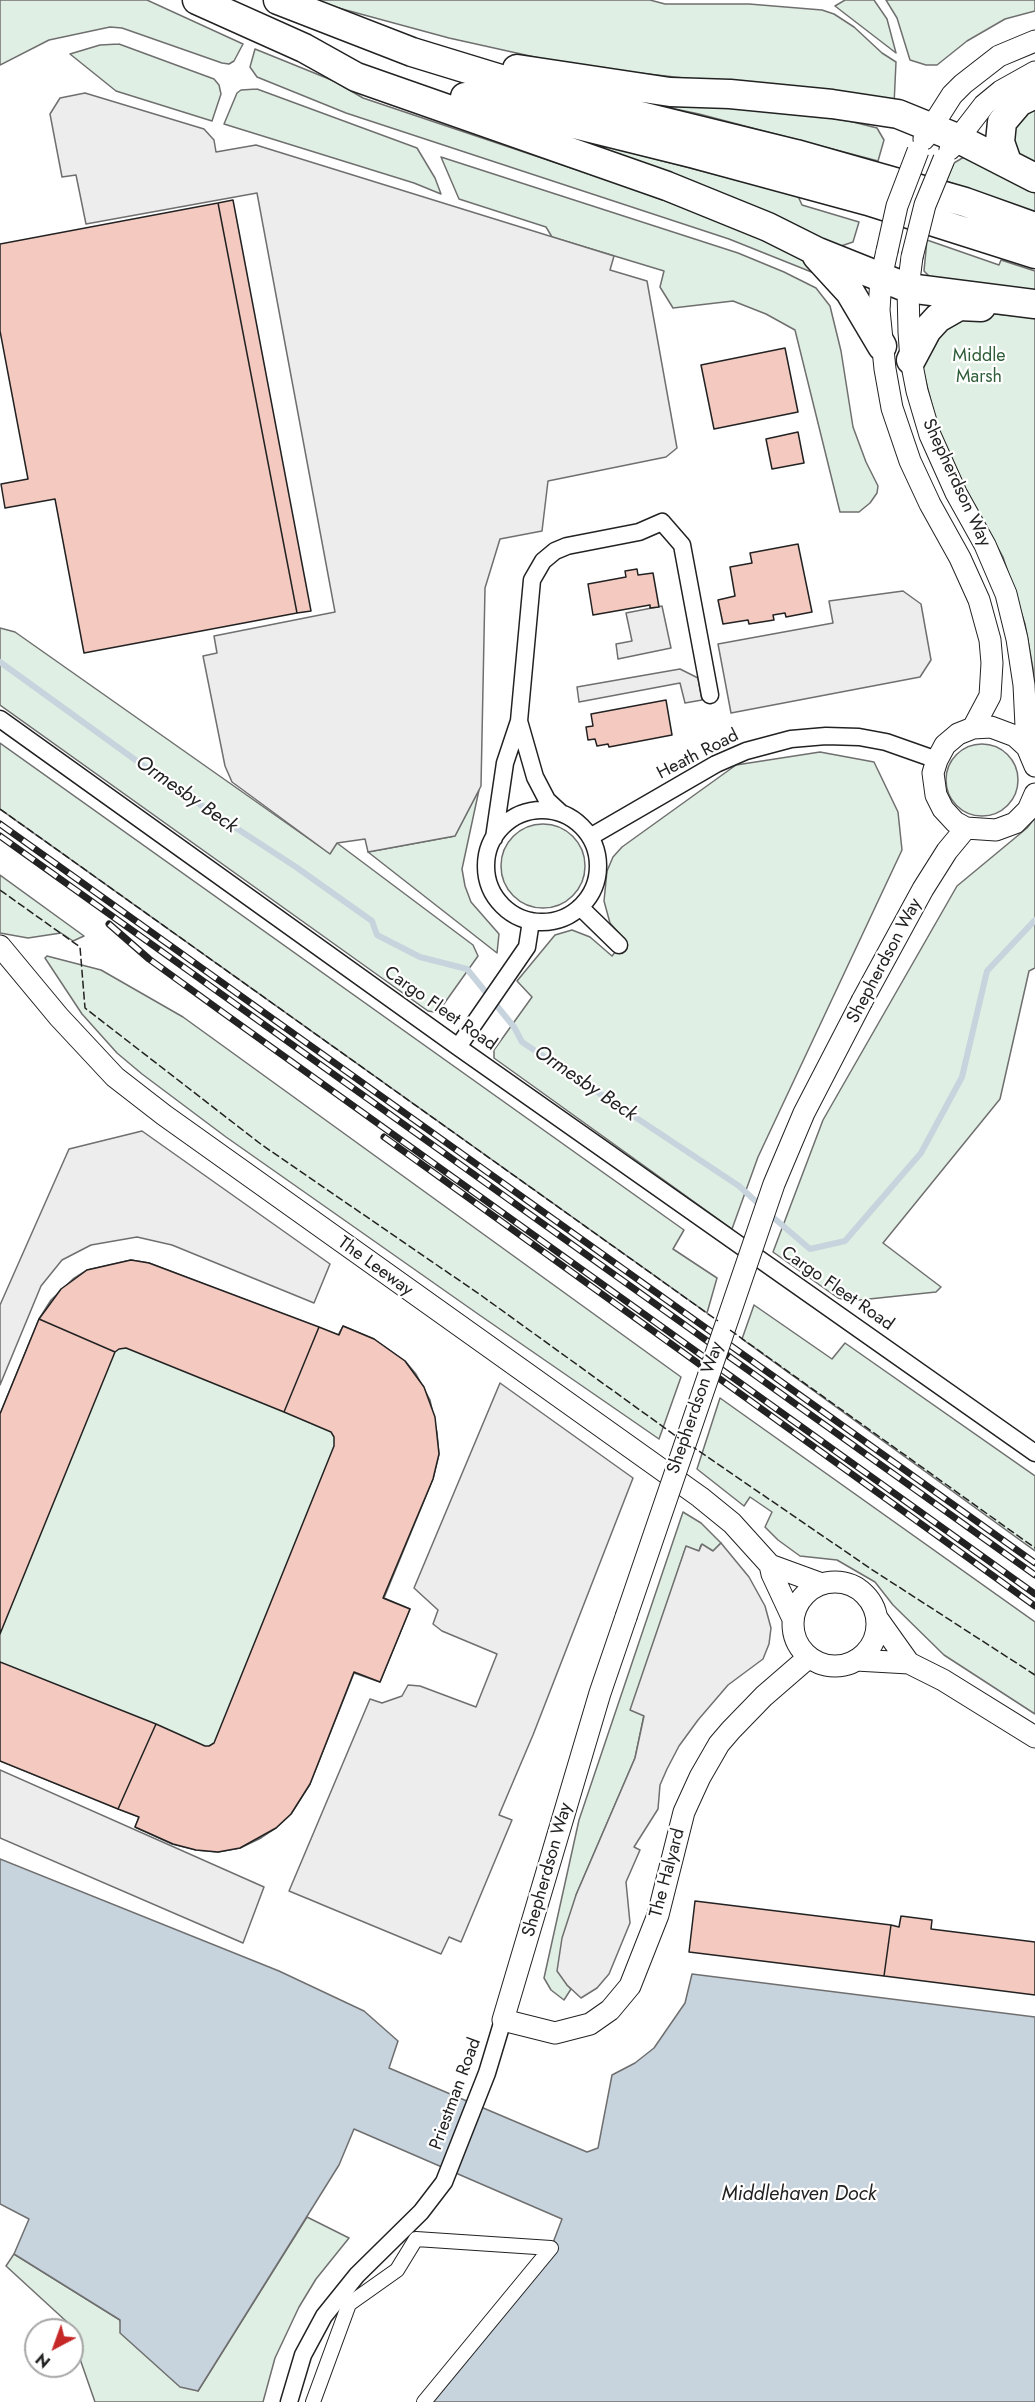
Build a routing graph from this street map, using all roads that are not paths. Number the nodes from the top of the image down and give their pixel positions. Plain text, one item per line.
1 (197, 0) edge
2 (278, 0) edge
3 (1035, 41) edge
4 (304, 48) junction
5 (411, 52) junction
6 (1035, 72) edge
7 (1035, 94) edge
8 (924, 138) junction
9 (950, 149) junction
10 (1007, 162) junction
11 (1035, 178) edge
12 (1035, 226) edge
13 (812, 249) junction
14 (1035, 254) edge
15 (884, 264) junction
16 (908, 288) junction
17 (1035, 307) edge
18 (882, 346) junction
19 (911, 360) junction
20 (711, 695) dead end
21 (0, 719) edge
22 (519, 721) junction
23 (973, 728) junction
24 (1031, 756) edge
25 (937, 760) junction
26 (1035, 794) edge
27 (561, 813) junction
28 (966, 828) junction
29 (590, 837) junction
30 (494, 838) junction
31 (580, 907) junction
32 (531, 921) junction
33 (619, 945) dead end
34 (0, 946) edge
35 (458, 1047) junction
36 (1035, 1453) edge
37 (770, 1565) junction
38 (822, 1584) junction
39 (793, 1618) junction
40 (877, 1618) junction
41 (809, 1657) junction
42 (856, 1660) junction
43 (909, 1663) junction
44 (1035, 1737) edge
45 (503, 2020) junction
46 (289, 2402) edge
47 (313, 2402) edge
48 (424, 2402) edge

1 - 4 highway
2 - 5 highway
3 - 8 street, Shepherdson Way
4 - 13 highway
4 - 14 highway
5 - 8 highway
5 - 12 highway
6 - 9 street, Shepherdson Way
7 - 10 highway
8 - 9 highway
8 - 15 street, Shepherdson Way, bridge
9 - 10 highway
9 - 16 street, Shepherdson Way, bridge
10 - 11 highway
13 - 15 highway
13 - 18 highway
15 - 16 highway
15 - 18 street, Shepherdson Way
16 - 17 highway
16 - 19 street, Shepherdson Way
17 - 19 highway
18 - 23 street, Shepherdson Way
19 - 24 street, Shepherdson Way
20 - 22 street
21 - 35 street, Cargo Fleet Road
22 - 27 street
22 - 30 street
23 - 24 street, Shepherdson Way
23 - 25 street
25 - 28 street
25 - 29 street, Heath Road
26 - 28 street
27 - 29 street
27 - 30 street
28 - 45 street, Shepherdson Way, bridge
29 - 31 street
30 - 32 street
31 - 32 street
31 - 33 street
32 - 35 street
34 - 37 street, The Leeway
35 - 36 street, Cargo Fleet Road
37 - 38 street, The Leeway
37 - 39 street, The Leeway
38 - 39 street
38 - 40 street
39 - 41 street
40 - 42 street
40 - 43 street
41 - 42 street
41 - 45 street, The Halyard
42 - 43 street
43 - 44 street
45 - 46 street, Priestman Road
47 - 48 street

